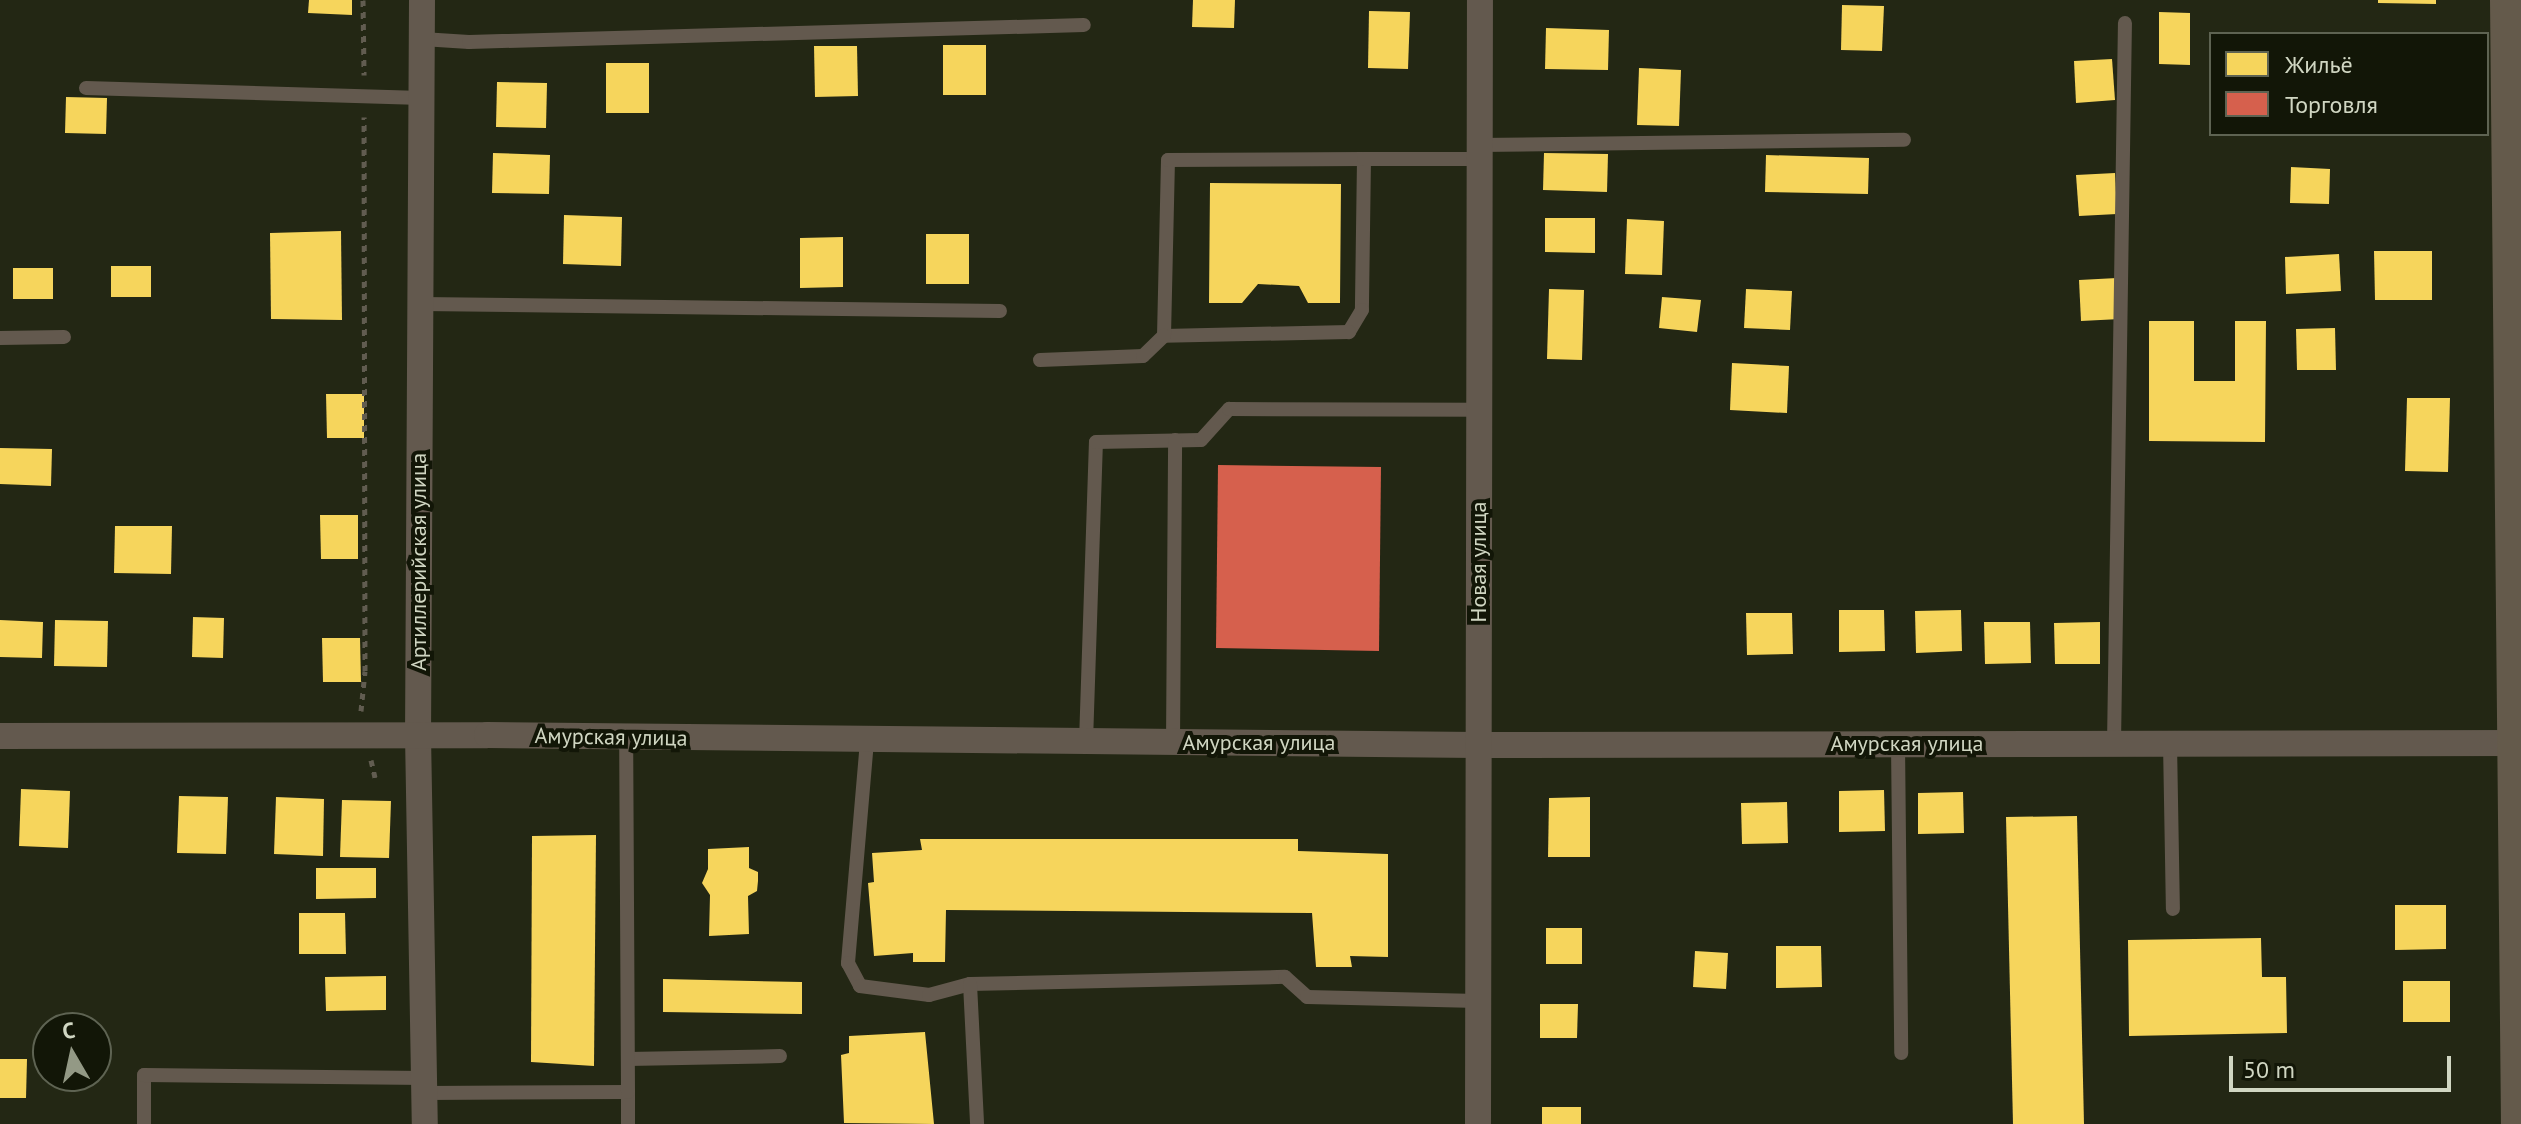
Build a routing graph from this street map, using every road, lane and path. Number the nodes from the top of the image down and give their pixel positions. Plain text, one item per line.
1 (363, 0) edge
2 (422, 0) edge
3 (1480, 0) edge
4 (2509, 0) edge
5 (2125, 23) dead end
6 (1084, 25) dead end
7 (422, 39) junction
8 (86, 88) dead end
9 (364, 96) junction
10 (422, 98) junction
11 (1904, 140) dead end
12 (1479, 152) junction
13 (1364, 159) junction
14 (2516, 238) edge
15 (421, 304) junction
16 (1000, 311) dead end
17 (1164, 336) junction
18 (64, 337) dead end
19 (0, 338) edge
20 (1040, 360) dead end
21 (1479, 410) junction
22 (1175, 440) junction
23 (418, 735) junction
24 (0, 736) edge
25 (367, 736) junction
26 (626, 737) junction
27 (867, 741) junction
28 (1086, 742) junction
29 (1173, 743) junction
30 (2170, 743) junction
31 (2517, 743) junction
32 (1898, 744) junction
33 (2114, 744) junction
34 (1478, 745) junction
35 (375, 778) dead end
36 (2173, 909) dead end
37 (970, 984) junction
38 (1478, 1001) junction
39 (1901, 1053) dead end
40 (780, 1056) dead end
41 (628, 1059) junction
42 (425, 1086) junction
43 (628, 1092) junction
44 (144, 1124) edge
45 (425, 1124) edge
46 (628, 1124) edge
47 (977, 1124) edge
48 (1478, 1124) edge
49 (2520, 1124) edge

1 - 9 path
2 - 7 street, Артиллерийская улица
3 - 12 street, Новая улица
4 - 14 main road
5 - 33 lane
6 - 7 lane
7 - 10 street, Артиллерийская улица
8 - 9 lane
9 - 10 lane
9 - 25 path
10 - 15 street, Артиллерийская улица
11 - 12 lane
12 - 13 lane
12 - 21 street, Новая улица
13 - 17 lane
13 - 17 lane
14 - 31 main road
15 - 16 lane
15 - 23 street, Артиллерийская улица
17 - 20 lane
18 - 19 lane
21 - 22 lane
21 - 34 street, Новая улица
22 - 28 lane
22 - 29 lane
23 - 25 street, Амурская улица
23 - 26 street, Амурская улица
23 - 42 street, Артиллерийская улица
24 - 25 street, Амурская улица
25 - 35 path
26 - 27 street, Амурская улица
26 - 41 lane
27 - 28 street, Амурская улица
27 - 37 lane
28 - 29 street, Амурская улица
29 - 34 street, Амурская улица
30 - 31 street, Амурская улица
30 - 33 street, Амурская улица
30 - 36 lane
31 - 49 main road
32 - 33 street, Амурская улица
32 - 34 street, Амурская улица
32 - 39 lane
34 - 38 street, Новая улица
37 - 38 lane
37 - 47 lane
38 - 48 street, Новая улица
40 - 41 lane
41 - 43 lane
42 - 43 lane
42 - 44 lane
42 - 45 street, Артиллерийская улица
43 - 46 lane

